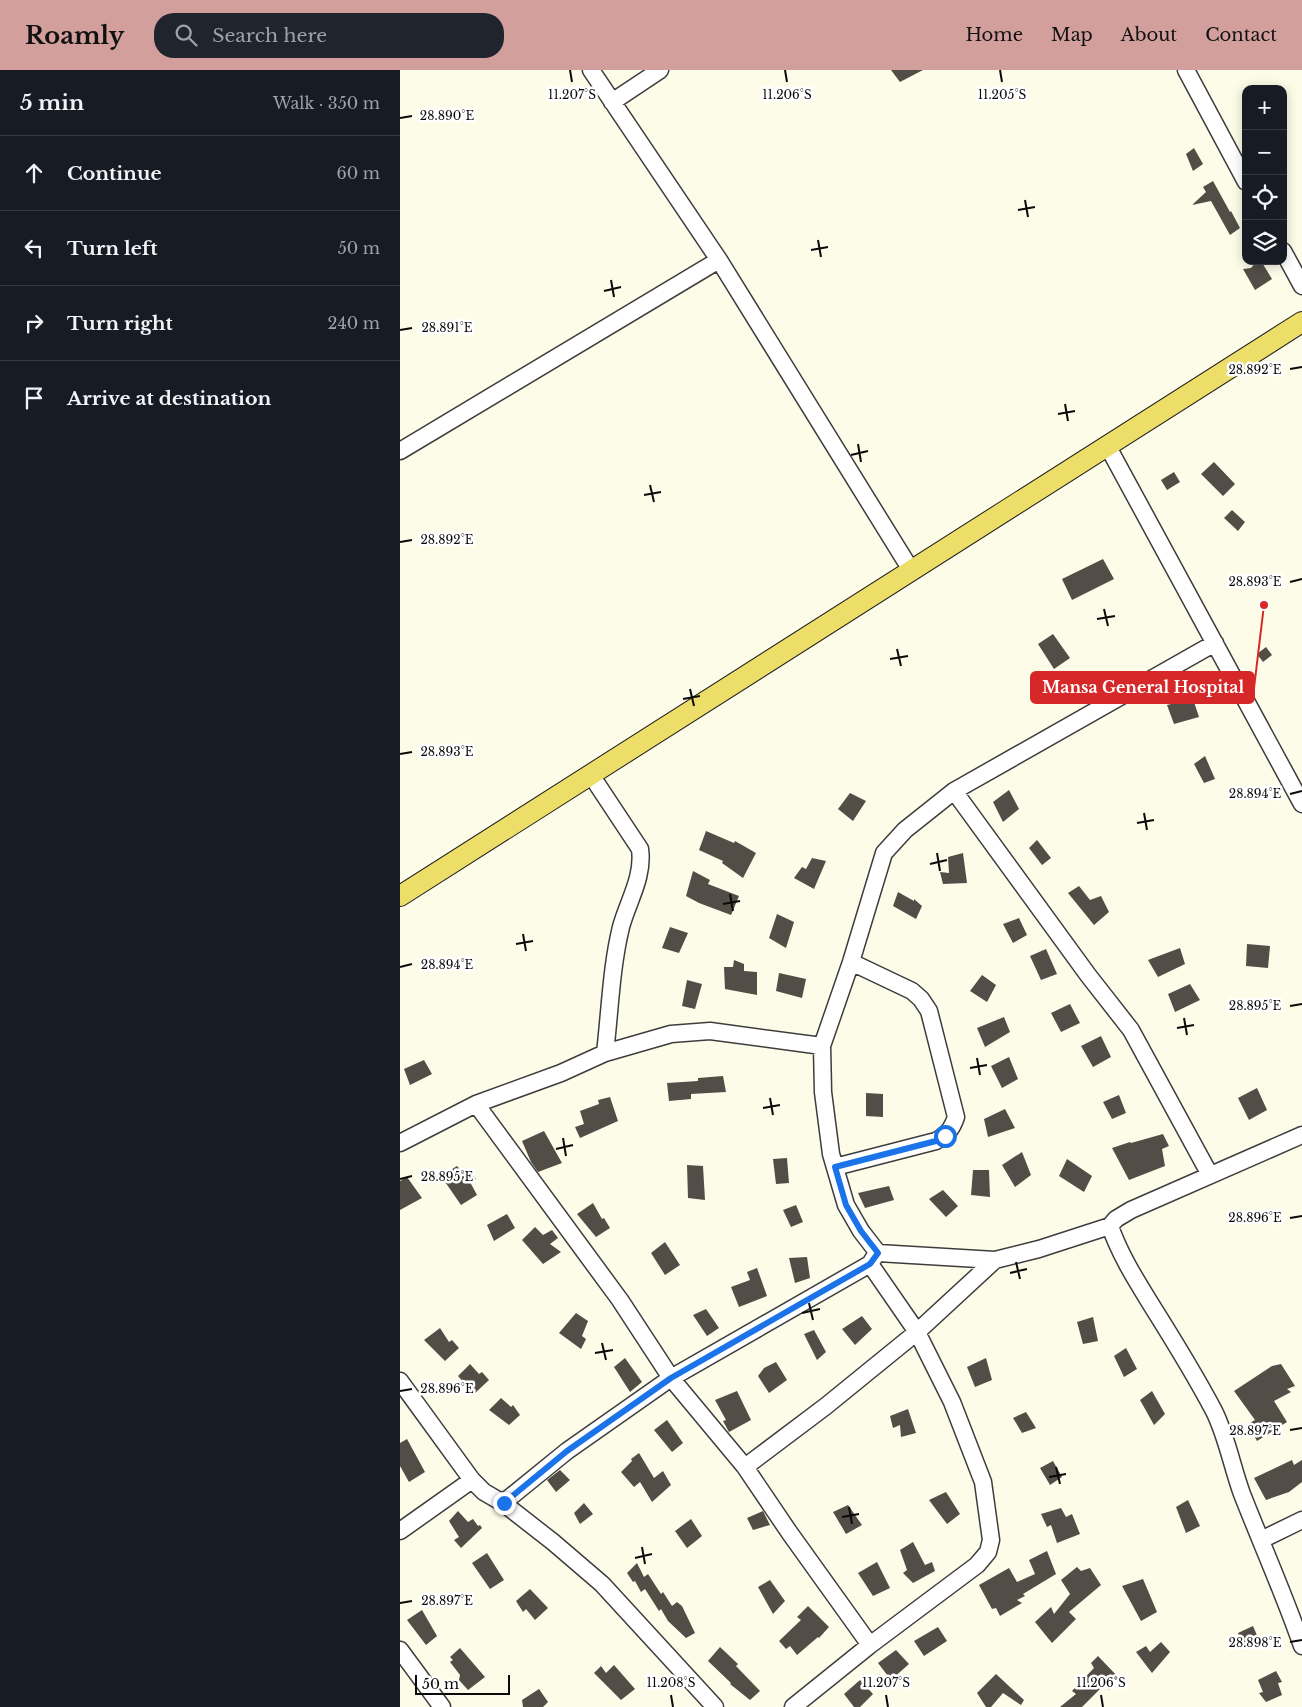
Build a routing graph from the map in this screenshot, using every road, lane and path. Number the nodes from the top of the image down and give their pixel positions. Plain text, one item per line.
1 (591, 70) edge
2 (660, 70) edge
3 (1186, 70) edge
4 (612, 102) junction
5 (1242, 175) edge
6 (1287, 258) edge
7 (719, 260) junction
8 (1302, 286) edge
9 (1302, 322) edge
10 (1107, 445) junction
11 (400, 452) edge
12 (911, 570) junction
13 (1216, 643) junction
14 (591, 776) junction
15 (954, 791) junction
16 (1302, 804) edge
17 (400, 896) edge
18 (851, 962) junction
19 (822, 1046) junction
20 (605, 1053) junction
21 (476, 1104) junction
22 (1302, 1135) edge
23 (400, 1142) edge
24 (835, 1167) junction
25 (1210, 1175) junction
26 (1110, 1226) junction
27 (874, 1258) junction
28 (994, 1260) junction
29 (917, 1332) junction
30 (671, 1378) junction
31 (400, 1382) edge
32 (746, 1467) junction
33 (472, 1480) junction
34 (504, 1503) junction
35 (1302, 1520) edge
36 (400, 1531) edge
37 (1261, 1540) junction
38 (870, 1645) junction
39 (1302, 1646) edge
40 (400, 1650) edge
41 (442, 1707) edge
42 (715, 1707) edge
43 (793, 1707) edge

1 - 4 street
2 - 4 street
3 - 5 street
4 - 7 street
6 - 8 street
7 - 11 street
7 - 12 street
9 - 10 main road
10 - 12 main road
10 - 13 street
12 - 14 main road
13 - 15 street
13 - 16 street
14 - 17 main road
14 - 20 street
15 - 18 street
15 - 25 street
18 - 19 street
18 - 24 street
19 - 20 street
19 - 24 street
20 - 21 street
21 - 23 street
21 - 30 street
22 - 25 street
24 - 27 street
25 - 26 street
26 - 28 street
26 - 37 street
27 - 28 street
27 - 29 street
27 - 30 street
28 - 29 street
29 - 32 street
29 - 38 street
30 - 32 street
30 - 34 street
31 - 33 street
32 - 38 street
33 - 34 street
33 - 36 street
34 - 42 street
35 - 37 street
37 - 39 street
38 - 43 street
40 - 41 street

